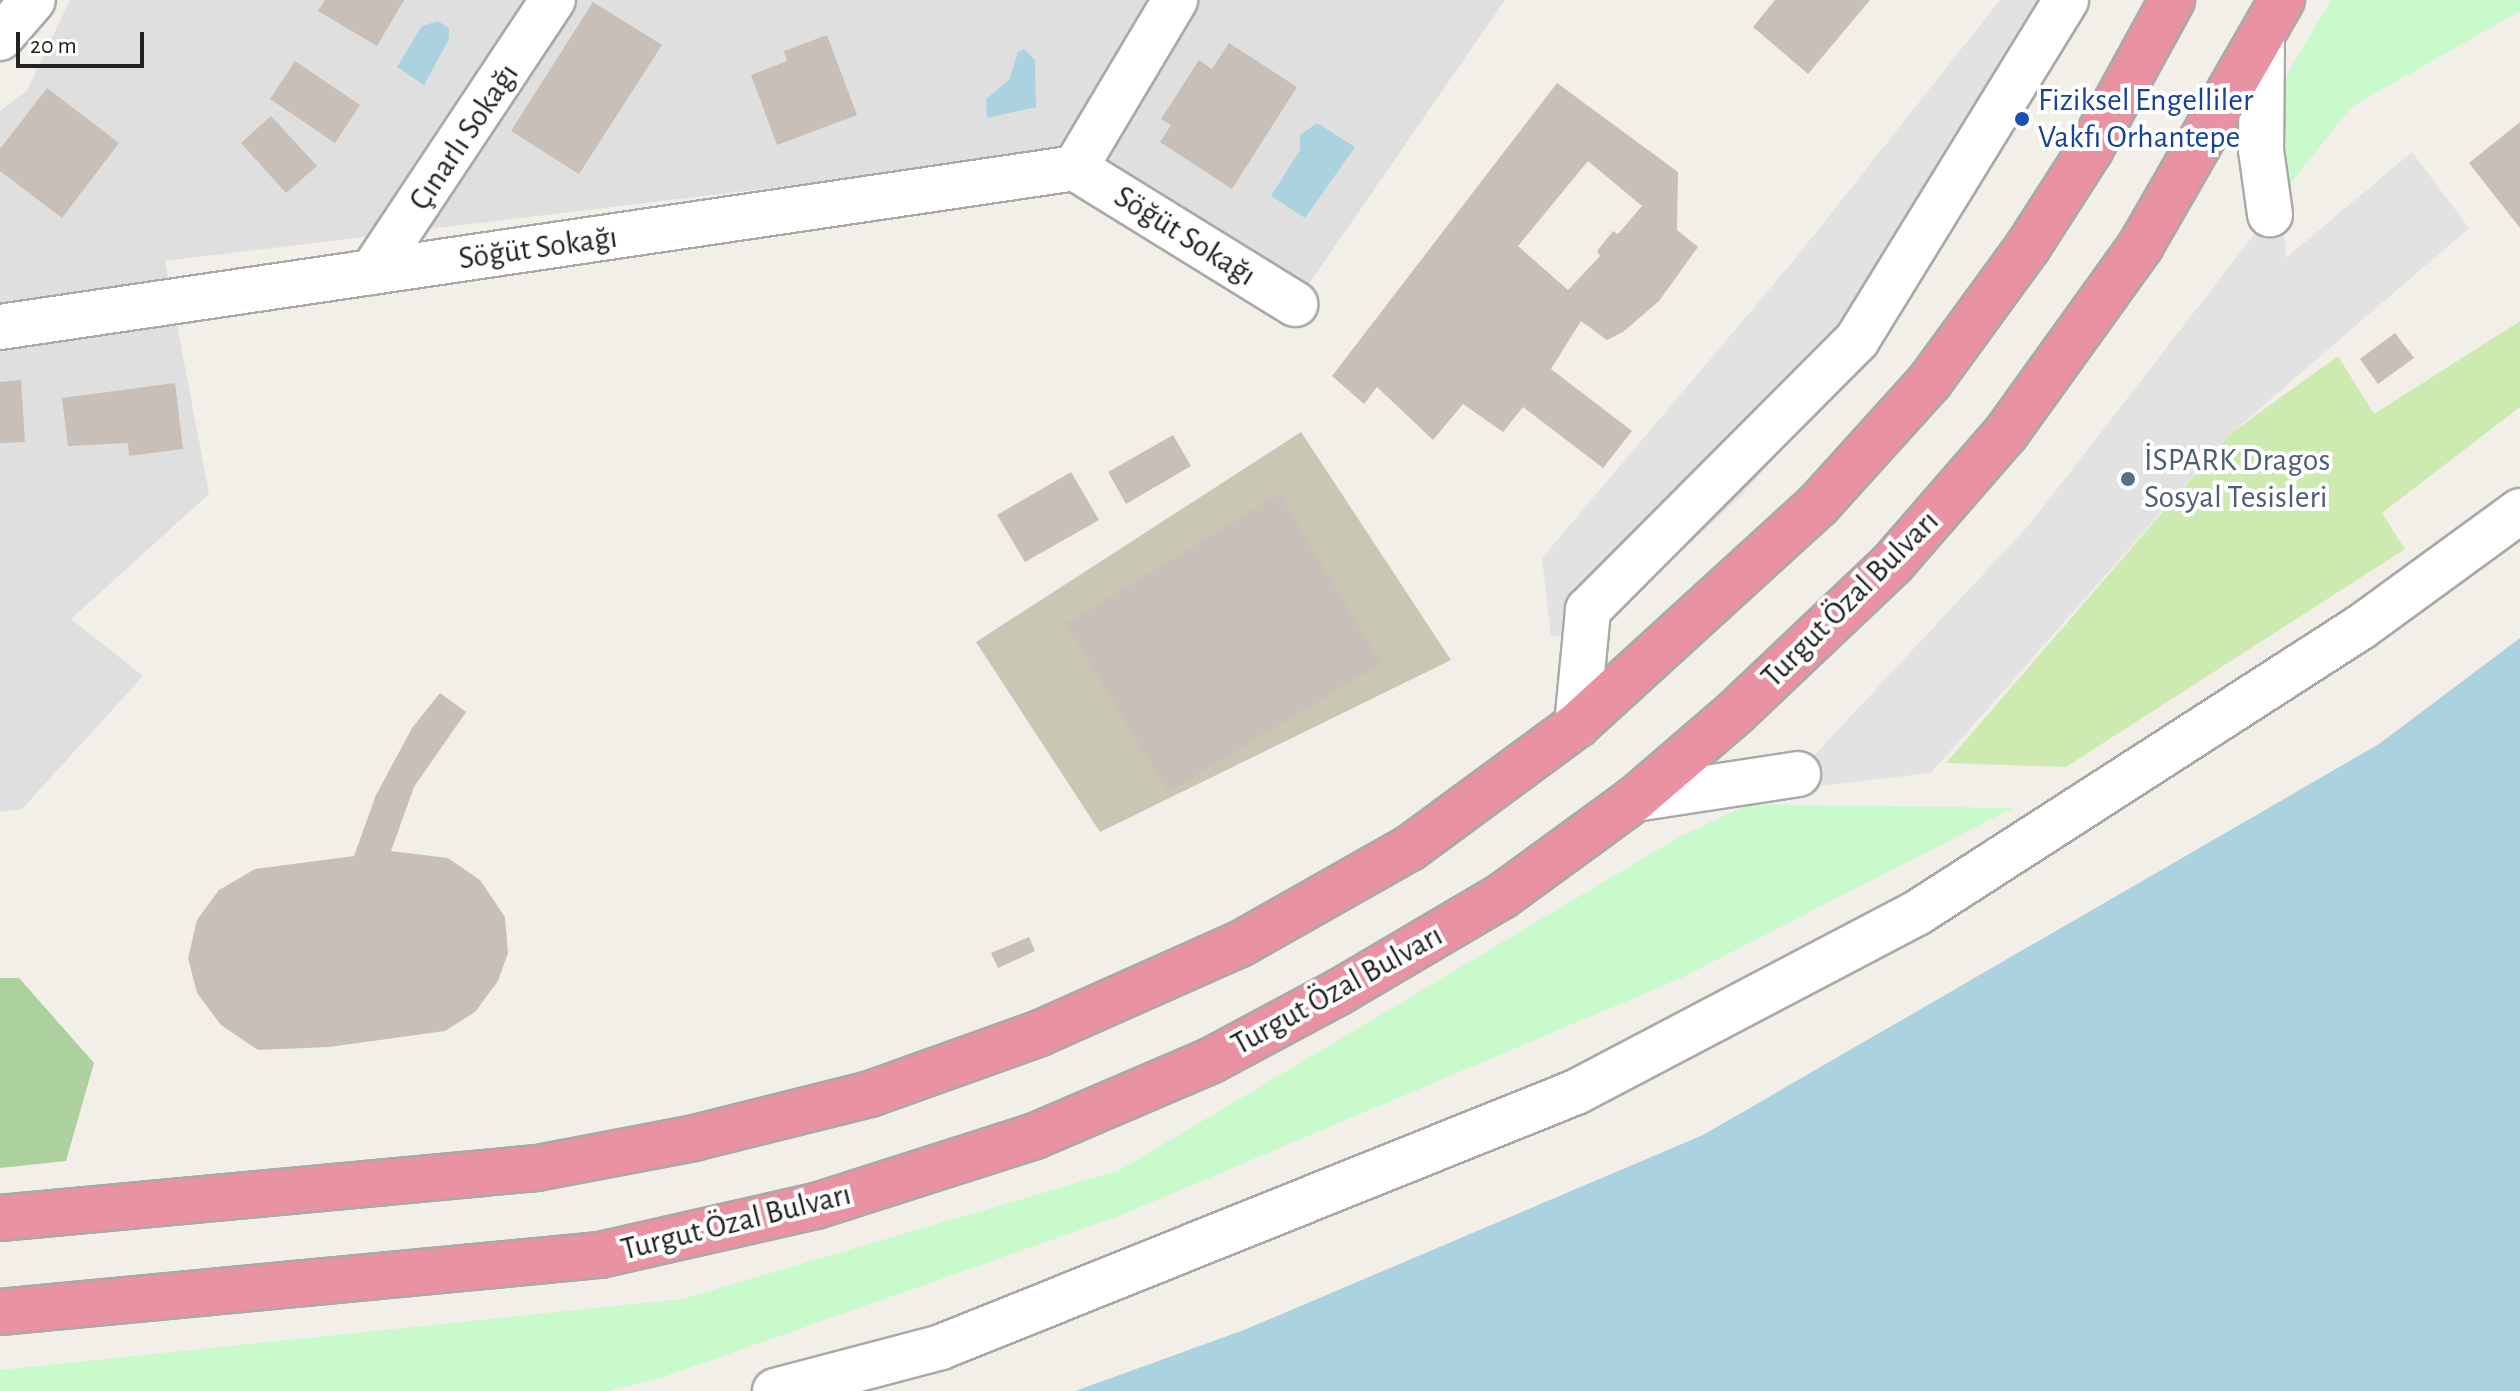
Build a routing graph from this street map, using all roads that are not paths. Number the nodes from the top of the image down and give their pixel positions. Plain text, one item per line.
1 (33, 0) edge
2 (553, 0) edge
3 (1175, 0) edge
4 (2066, 0) edge
5 (2172, 0) edge
6 (2282, 0) edge
7 (0, 38) edge
8 (2262, 40) junction
9 (1075, 168) junction
10 (2270, 214) dead end
11 (372, 272) junction
12 (1295, 304) dead end
13 (0, 327) edge
14 (2520, 511) edge
15 (1577, 725) junction
16 (1798, 774) dead end
17 (1635, 799) junction
18 (0, 1218) edge
19 (0, 1312) edge
20 (775, 1391) edge

1 - 7 street
2 - 11 street, Çınarlı Sokağı
3 - 9 street
4 - 15 street
5 - 15 highway
6 - 8 highway, Turgut Özal Bulvarı
8 - 10 street
8 - 17 highway, Turgut Özal Bulvarı
9 - 11 street, Söğüt Sokağı
9 - 12 street, Söğüt Sokağı
11 - 13 street, Söğüt Sokağı
14 - 20 street
15 - 18 highway
16 - 17 street
17 - 19 highway, Turgut Özal Bulvarı

